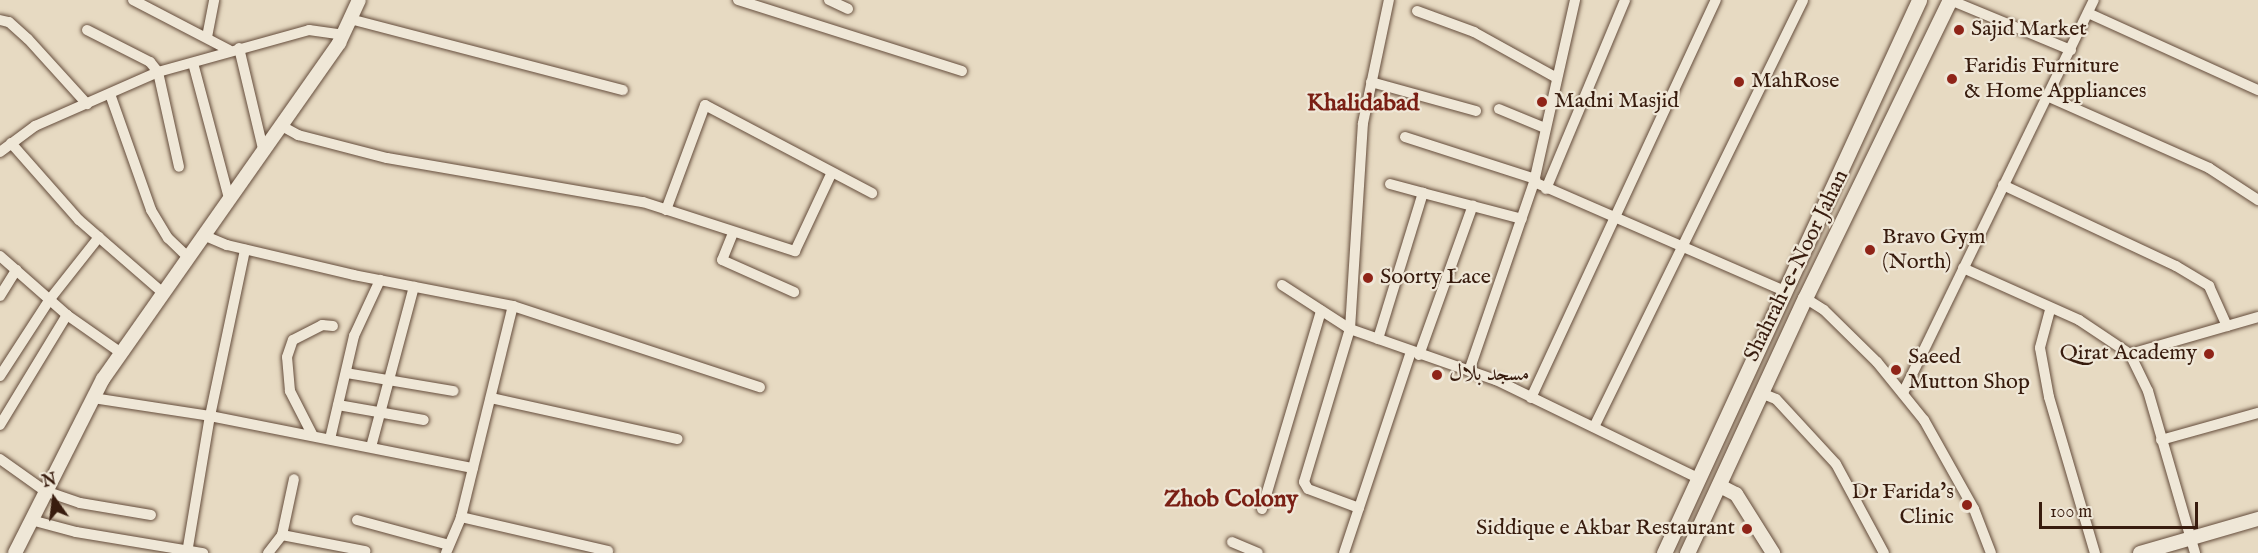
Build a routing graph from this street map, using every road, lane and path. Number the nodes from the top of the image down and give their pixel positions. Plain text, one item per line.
1 (133, 0) edge
2 (214, 0) edge
3 (359, 0) edge
4 (738, 0) edge
5 (830, 0) edge
6 (1389, 0) edge
7 (1625, 0) edge
8 (1716, 0) edge
9 (1803, 0) edge
10 (1919, 0) edge
11 (1950, 0) edge
12 (2094, 0) edge
13 (1573, 1) edge
14 (848, 9) dead end
15 (1418, 11) dead end
16 (2088, 13) junction
17 (350, 19) junction
18 (0, 20) edge
19 (87, 30) dead end
20 (343, 35) junction
21 (207, 37) junction
22 (234, 49) junction
23 (2071, 50) junction
24 (194, 63) junction
25 (962, 71) dead end
26 (158, 72) junction
27 (1557, 78) junction
28 (1371, 82) junction
29 (623, 90) dead end
30 (2258, 90) edge
31 (110, 94) junction
32 (2049, 97) junction
33 (87, 104) junction
34 (1499, 109) dead end
35 (1476, 111) dead end
36 (280, 125) junction
37 (1545, 128) junction
38 (1405, 137) dead end
39 (4, 146) edge
40 (263, 149) junction
41 (179, 166) dead end
42 (831, 174) junction
43 (1535, 180) junction
44 (1389, 184) dead end
45 (2003, 185) junction
46 (1546, 189) junction
47 (872, 193) dead end
48 (1423, 193) junction
49 (229, 198) junction
50 (2258, 200) edge
51 (1473, 204) junction
52 (666, 210) junction
53 (1615, 217) junction
54 (1522, 219) junction
55 (733, 233) junction
56 (203, 235) junction
57 (99, 237) junction
58 (1683, 246) junction
59 (245, 250) junction
60 (0, 256) edge
61 (188, 257) junction
62 (1963, 268) junction
63 (16, 270) junction
64 (380, 280) junction
65 (1282, 285) dead end
66 (414, 287) junction
67 (794, 292) dead end
68 (1787, 292) junction
69 (163, 293) junction
70 (0, 296) edge
71 (1805, 298) junction
72 (50, 299) junction
73 (513, 306) junction
74 (2050, 310) junction
75 (1321, 311) junction
76 (67, 315) junction
77 (2258, 317) edge
78 (333, 326) dead end
79 (2227, 326) junction
80 (1350, 328) junction
81 (1378, 339) junction
82 (121, 353) junction
83 (1415, 353) junction
84 (2130, 354) junction
85 (1469, 371) junction
86 (346, 373) junction
87 (0, 376) edge
88 (389, 380) junction
89 (760, 387) dead end
90 (453, 391) dead end
91 (1761, 393) junction
92 (1903, 393) junction
93 (93, 398) junction
94 (491, 398) junction
95 (1531, 398) junction
96 (338, 405) junction
97 (2258, 413) edge
98 (380, 414) junction
99 (210, 416) junction
100 (424, 420) dead end
101 (0, 425) edge
102 (1594, 428) junction
103 (313, 436) junction
104 (330, 439) junction
105 (678, 439) dead end
106 (2161, 440) junction
107 (371, 447) junction
108 (0, 459) edge
109 (473, 468) junction
110 (1698, 478) junction
111 (294, 479) dead end
112 (1720, 486) junction
113 (45, 491) junction
114 (1359, 508) junction
115 (1262, 509) dead end
116 (151, 515) dead end
117 (461, 518) junction
118 (2258, 519) edge
119 (31, 520) junction
120 (357, 520) dead end
121 (282, 535) junction
122 (2190, 539) junction
123 (1232, 543) dead end
124 (448, 549) edge
125 (608, 550) dead end
126 (365, 551) dead end
127 (187, 552) edge
128 (15, 553) edge
129 (203, 553) edge
130 (268, 553) edge
131 (1258, 553) edge
132 (1344, 553) edge
133 (1664, 553) edge
134 (1687, 553) edge
135 (1773, 553) edge
136 (1884, 553) edge
137 (1991, 553) edge
138 (2095, 553) edge
139 (2140, 553) edge
140 (2194, 553) edge

1 - 21 street
2 - 21 street
3 - 17 street
4 - 25 street
5 - 14 street
6 - 28 street
7 - 46 street
8 - 53 street
9 - 58 street
10 - 68 main road, Shahrah-e-Noor Jahan
11 - 23 street
11 - 71 main road, Shahrah-e-Noor Jahan
12 - 16 street
13 - 27 street
15 - 27 street
16 - 23 street
16 - 30 street
17 - 20 street
17 - 29 street
18 - 33 street
19 - 26 street
20 - 22 street
20 - 36 street
21 - 22 street
22 - 24 street
22 - 40 street
23 - 32 street
24 - 26 street
24 - 49 street
26 - 31 street
26 - 41 street
27 - 37 street
28 - 35 street
28 - 80 street
31 - 33 street
31 - 61 street
32 - 45 street
32 - 50 street
33 - 39 street
34 - 37 street
36 - 40 street
36 - 52 street
37 - 43 street
38 - 43 street
39 - 57 street
40 - 49 street
42 - 47 street
42 - 52 street
42 - 55 street
43 - 46 street
43 - 54 street
44 - 48 street
45 - 62 street
45 - 79 street
46 - 53 street
48 - 51 street
48 - 81 street
49 - 56 street
51 - 54 street
51 - 83 street
52 - 55 street
53 - 58 street
53 - 95 street
54 - 85 street
55 - 67 street
56 - 59 street
56 - 61 street
57 - 69 street
57 - 72 street
58 - 68 street
58 - 102 street
59 - 64 street
59 - 99 street
60 - 63 street
61 - 69 street
62 - 74 street
62 - 92 street
63 - 70 street
63 - 72 street
64 - 66 street
64 - 86 street
65 - 75 street
66 - 73 street
66 - 88 street
68 - 110 main road, Shahrah-e-Noor Jahan
69 - 82 street
71 - 91 main road, Shahrah-e-Noor Jahan
71 - 92 street
72 - 76 street
72 - 87 street
73 - 89 street
73 - 94 street
74 - 84 street
74 - 138 street
75 - 80 street
75 - 115 street
76 - 82 street
76 - 101 street
77 - 79 street
78 - 103 street
79 - 84 street
80 - 81 street
80 - 114 street
81 - 83 street
82 - 93 street
83 - 85 street
83 - 114 street
84 - 106 street
85 - 95 street
86 - 88 street
86 - 96 street
88 - 90 street
88 - 98 street
91 - 112 main road, Shahrah-e-Noor Jahan
91 - 136 street
92 - 137 street
93 - 99 street
93 - 113 street
94 - 105 street
94 - 109 street
95 - 102 street
96 - 98 street
96 - 104 street
97 - 106 street
98 - 100 street
98 - 107 street
99 - 103 street
99 - 127 street
102 - 110 street
103 - 104 street
104 - 107 street
106 - 122 street
107 - 109 street
108 - 113 street
109 - 117 street
110 - 133 main road, Shahrah-e-Noor Jahan
111 - 121 street
112 - 134 main road, Shahrah-e-Noor Jahan
112 - 135 street
113 - 116 street
113 - 119 street
114 - 132 street
117 - 124 street
117 - 125 street
118 - 122 street
119 - 127 street
119 - 128 street
120 - 124 street
121 - 126 street
121 - 130 street
122 - 139 street
122 - 140 street
123 - 131 street
127 - 129 street

